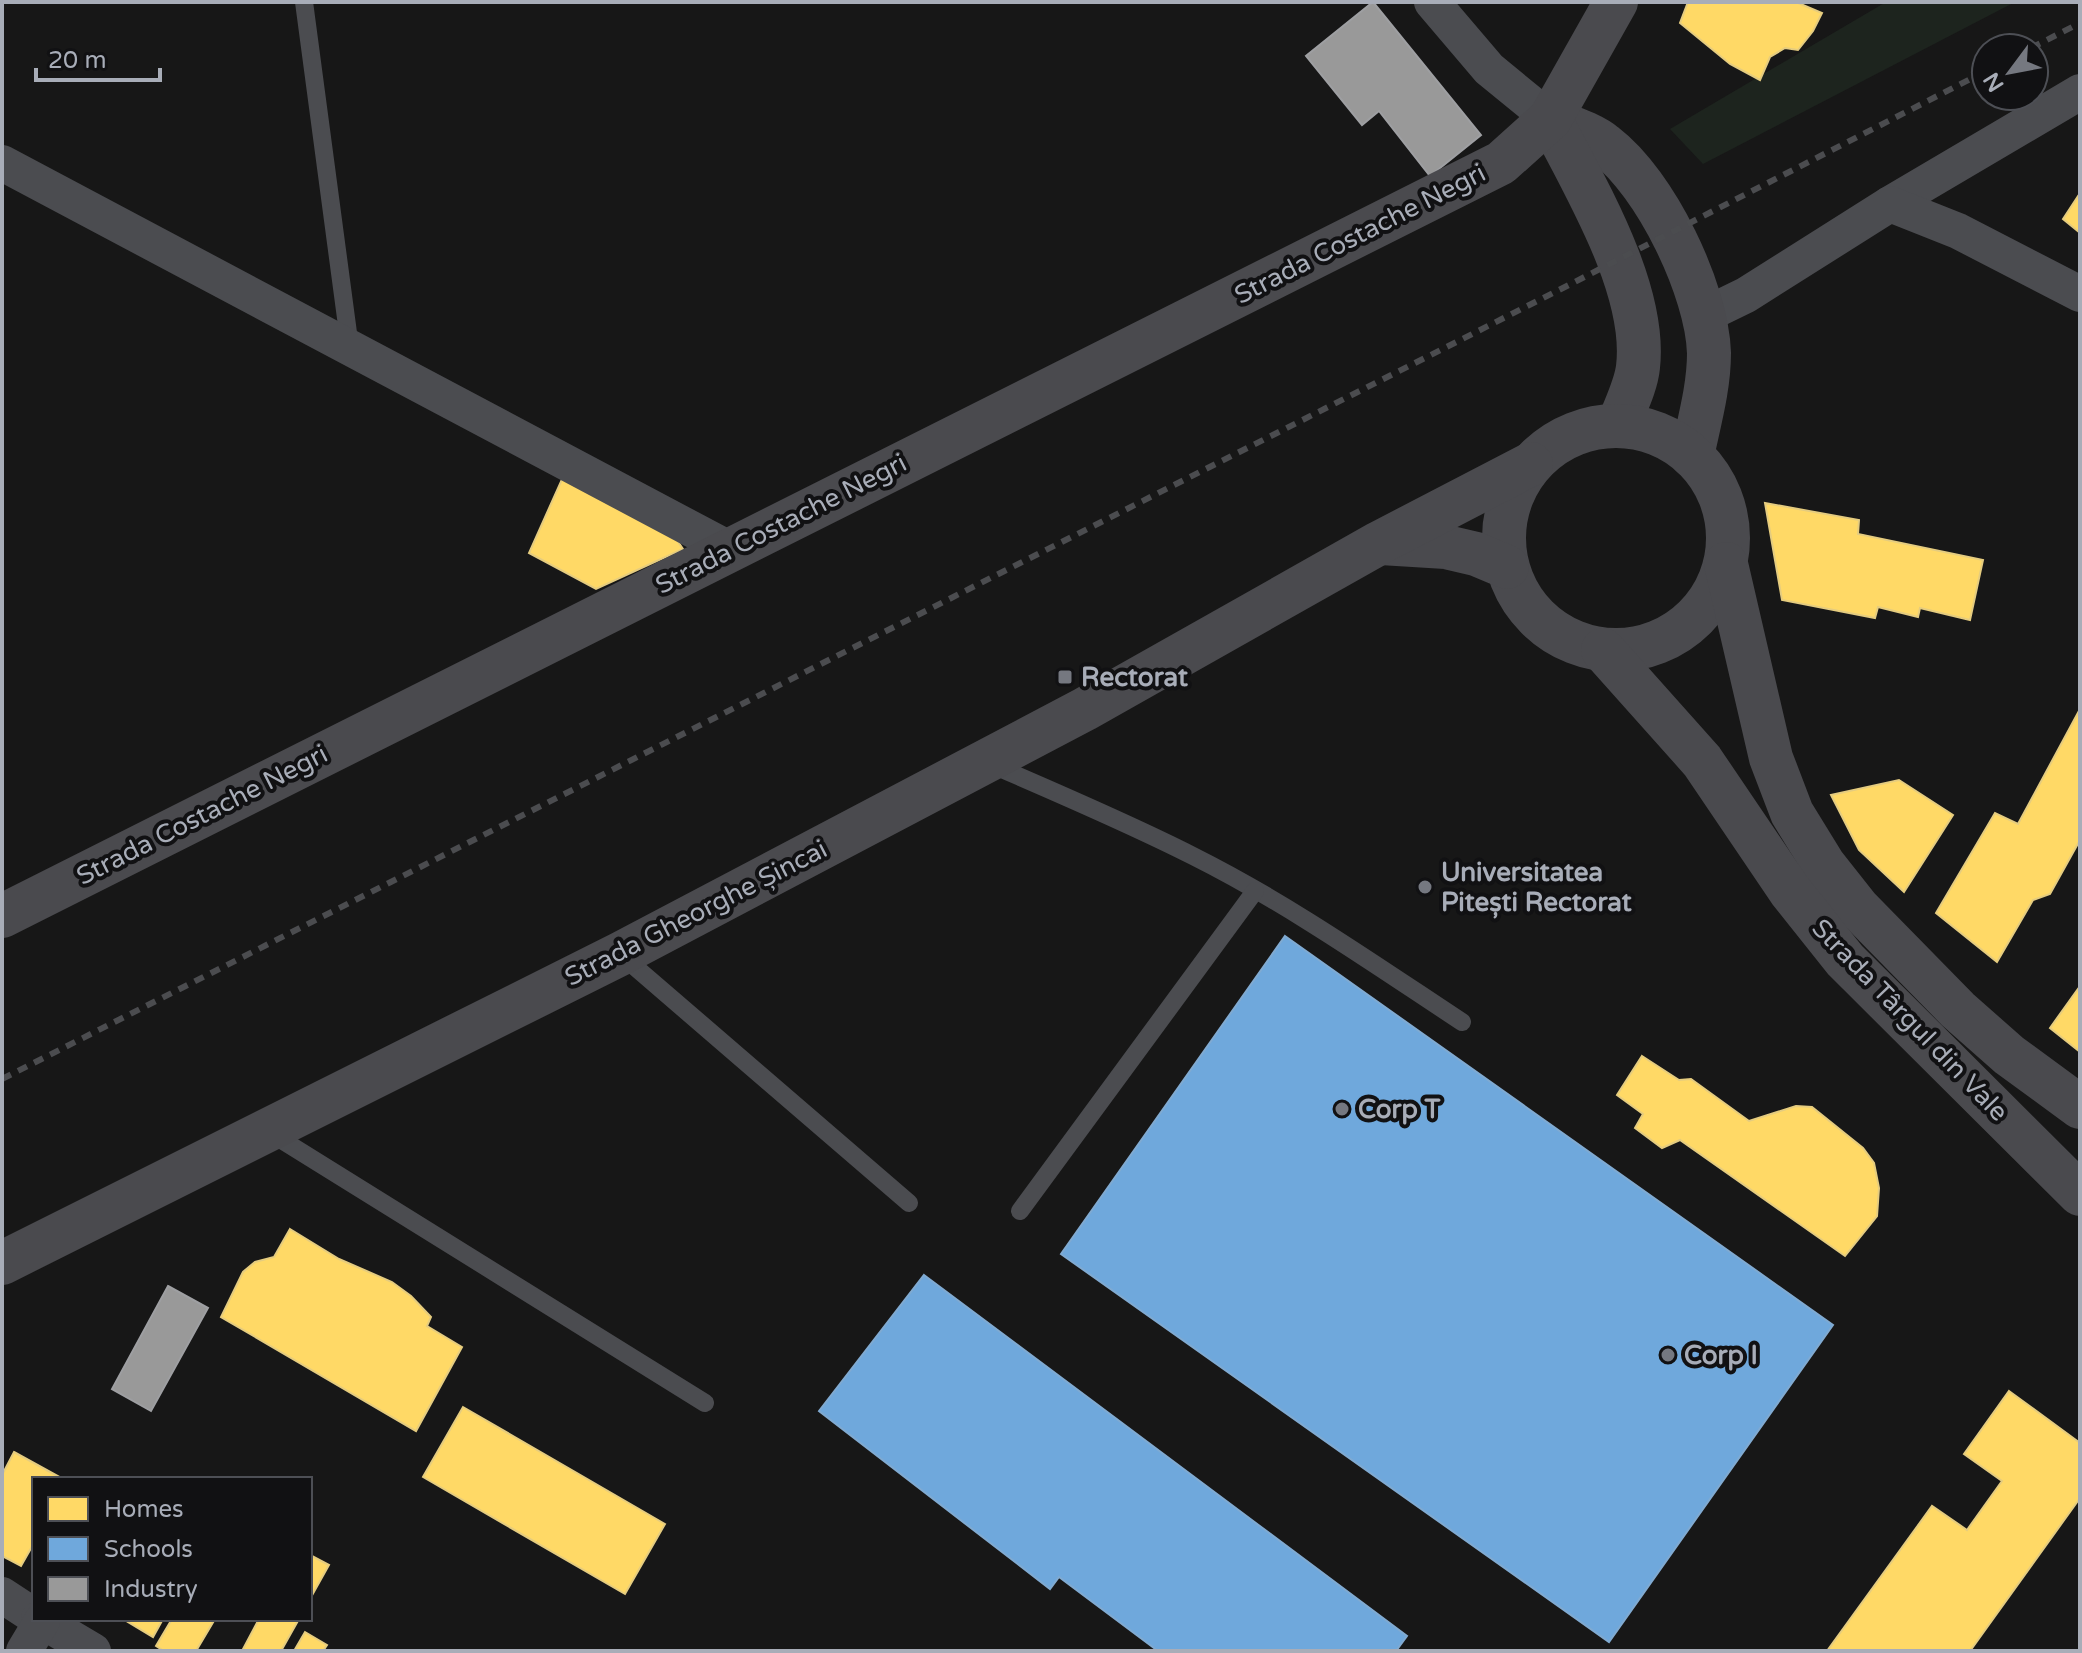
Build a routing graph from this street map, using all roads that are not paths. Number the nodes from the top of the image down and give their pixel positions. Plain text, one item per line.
1 (304, 2) edge
2 (1432, 2) edge
3 (1616, 2) edge
4 (2080, 92) edge
5 (1550, 119) junction
6 (2, 163) edge
7 (1890, 204) junction
8 (2080, 294) edge
9 (1705, 315) junction
10 (350, 348) junction
11 (1618, 426) junction
12 (1692, 456) junction
13 (1531, 464) junction
14 (1379, 543) junction
15 (731, 550) junction
16 (1726, 564) junction
17 (1507, 567) junction
18 (1603, 650) junction
19 (986, 762) junction
20 (1255, 891) junction
21 (2, 916) edge
22 (620, 954) junction
23 (1462, 1022) dead end
24 (2080, 1107) edge
25 (267, 1130) junction
26 (2080, 1194) edge
27 (909, 1203) dead end
28 (1020, 1211) dead end
29 (2, 1263) edge
30 (705, 1403) dead end
31 (2, 1595) edge
32 (35, 1627) edge
33 (93, 1651) edge

1 - 10 lane
2 - 5 street
3 - 5 main road
4 - 7 street
5 - 9 main road
5 - 11 main road
5 - 15 main road, Strada Costache Negri
6 - 10 street
7 - 8 street
7 - 9 street
9 - 12 main road
10 - 15 street
11 - 12 main road
11 - 13 main road
12 - 16 main road
13 - 14 main road, Strada Gheorghe Șincai
13 - 17 main road
14 - 17 main road
14 - 19 main road, Strada Gheorghe Șincai
15 - 21 main road, Strada Costache Negri
16 - 18 main road
16 - 24 main road, Strada Târgul din Vale
17 - 18 main road
18 - 26 main road, Strada Târgul din Vale
19 - 20 lane
19 - 22 main road, Strada Gheorghe Șincai
20 - 23 lane
20 - 28 lane
22 - 25 main road, Strada Gheorghe Șincai
22 - 27 lane
25 - 29 main road, Strada Gheorghe Șincai
25 - 30 lane
31 - 32 street
32 - 33 street

